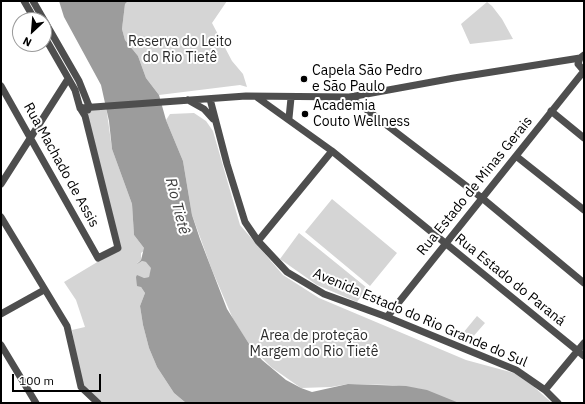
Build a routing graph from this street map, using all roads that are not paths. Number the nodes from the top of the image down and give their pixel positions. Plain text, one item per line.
1 (24, 1) edge
2 (33, 1) edge
3 (30, 12) edge
4 (52, 50) edge
5 (582, 57) edge
6 (584, 71) edge
7 (68, 79) junction
8 (1, 86) edge
9 (258, 97) junction
10 (291, 98) junction
11 (350, 98) junction
12 (208, 99) junction
13 (188, 100) junction
14 (89, 106) junction
15 (80, 108) junction
16 (205, 110) junction
17 (551, 111) junction
18 (85, 116) junction
19 (289, 118) junction
20 (218, 125) junction
21 (30, 137) junction
22 (584, 138) edge
23 (332, 151) junction
24 (516, 156) junction
25 (1, 184) edge
26 (482, 198) junction
27 (584, 210) edge
28 (1, 217) edge
29 (258, 241) junction
30 (446, 244) junction
31 (584, 283) edge
32 (44, 290) junction
33 (1, 314) edge
34 (387, 317) junction
35 (584, 343) edge
36 (1, 345) edge
37 (578, 351) junction
38 (584, 356) edge
39 (545, 390) junction
40 (35, 403) edge
41 (98, 403) edge
42 (558, 403) edge

1 - 3 street
2 - 14 street
4 - 7 street
5 - 6 street
5 - 11 street
6 - 17 street, Rua Estado de Minas Gerais
7 - 15 street
7 - 21 street
8 - 21 street, Rua Machado de Assis
9 - 10 street
9 - 12 street
9 - 19 street, Rua Estado do Paraná
10 - 11 street
10 - 19 street
11 - 26 street
12 - 13 street
12 - 16 street
12 - 20 street, Avenida Estado do Rio Grande do Sul
13 - 14 street
13 - 16 street, Avenida Estado do Rio Grande do Sul
14 - 15 street
14 - 18 street
15 - 18 street
16 - 20 street, Avenida Estado do Rio Grande do Sul
17 - 22 street
17 - 24 street, Rua Estado de Minas Gerais
18 - 21 street, Rua Machado de Assis
19 - 23 street, Rua Estado do Paraná
20 - 29 street, Avenida Estado do Rio Grande do Sul
21 - 25 street
23 - 29 street
23 - 30 street, Rua Estado do Paraná
24 - 26 street, Rua Estado de Minas Gerais
24 - 27 street
26 - 30 street, Rua Estado de Minas Gerais
26 - 31 street
28 - 32 street
29 - 34 street, Avenida Estado do Rio Grande do Sul
30 - 34 street, Rua Estado de Minas Gerais
30 - 37 street, Rua Estado do Paraná
32 - 33 street
32 - 41 street
34 - 39 street, Avenida Estado do Rio Grande do Sul
35 - 37 street
36 - 40 street
37 - 38 street, Rua Estado do Paraná
37 - 39 street
39 - 42 street, Avenida Estado do Rio Grande do Sul

